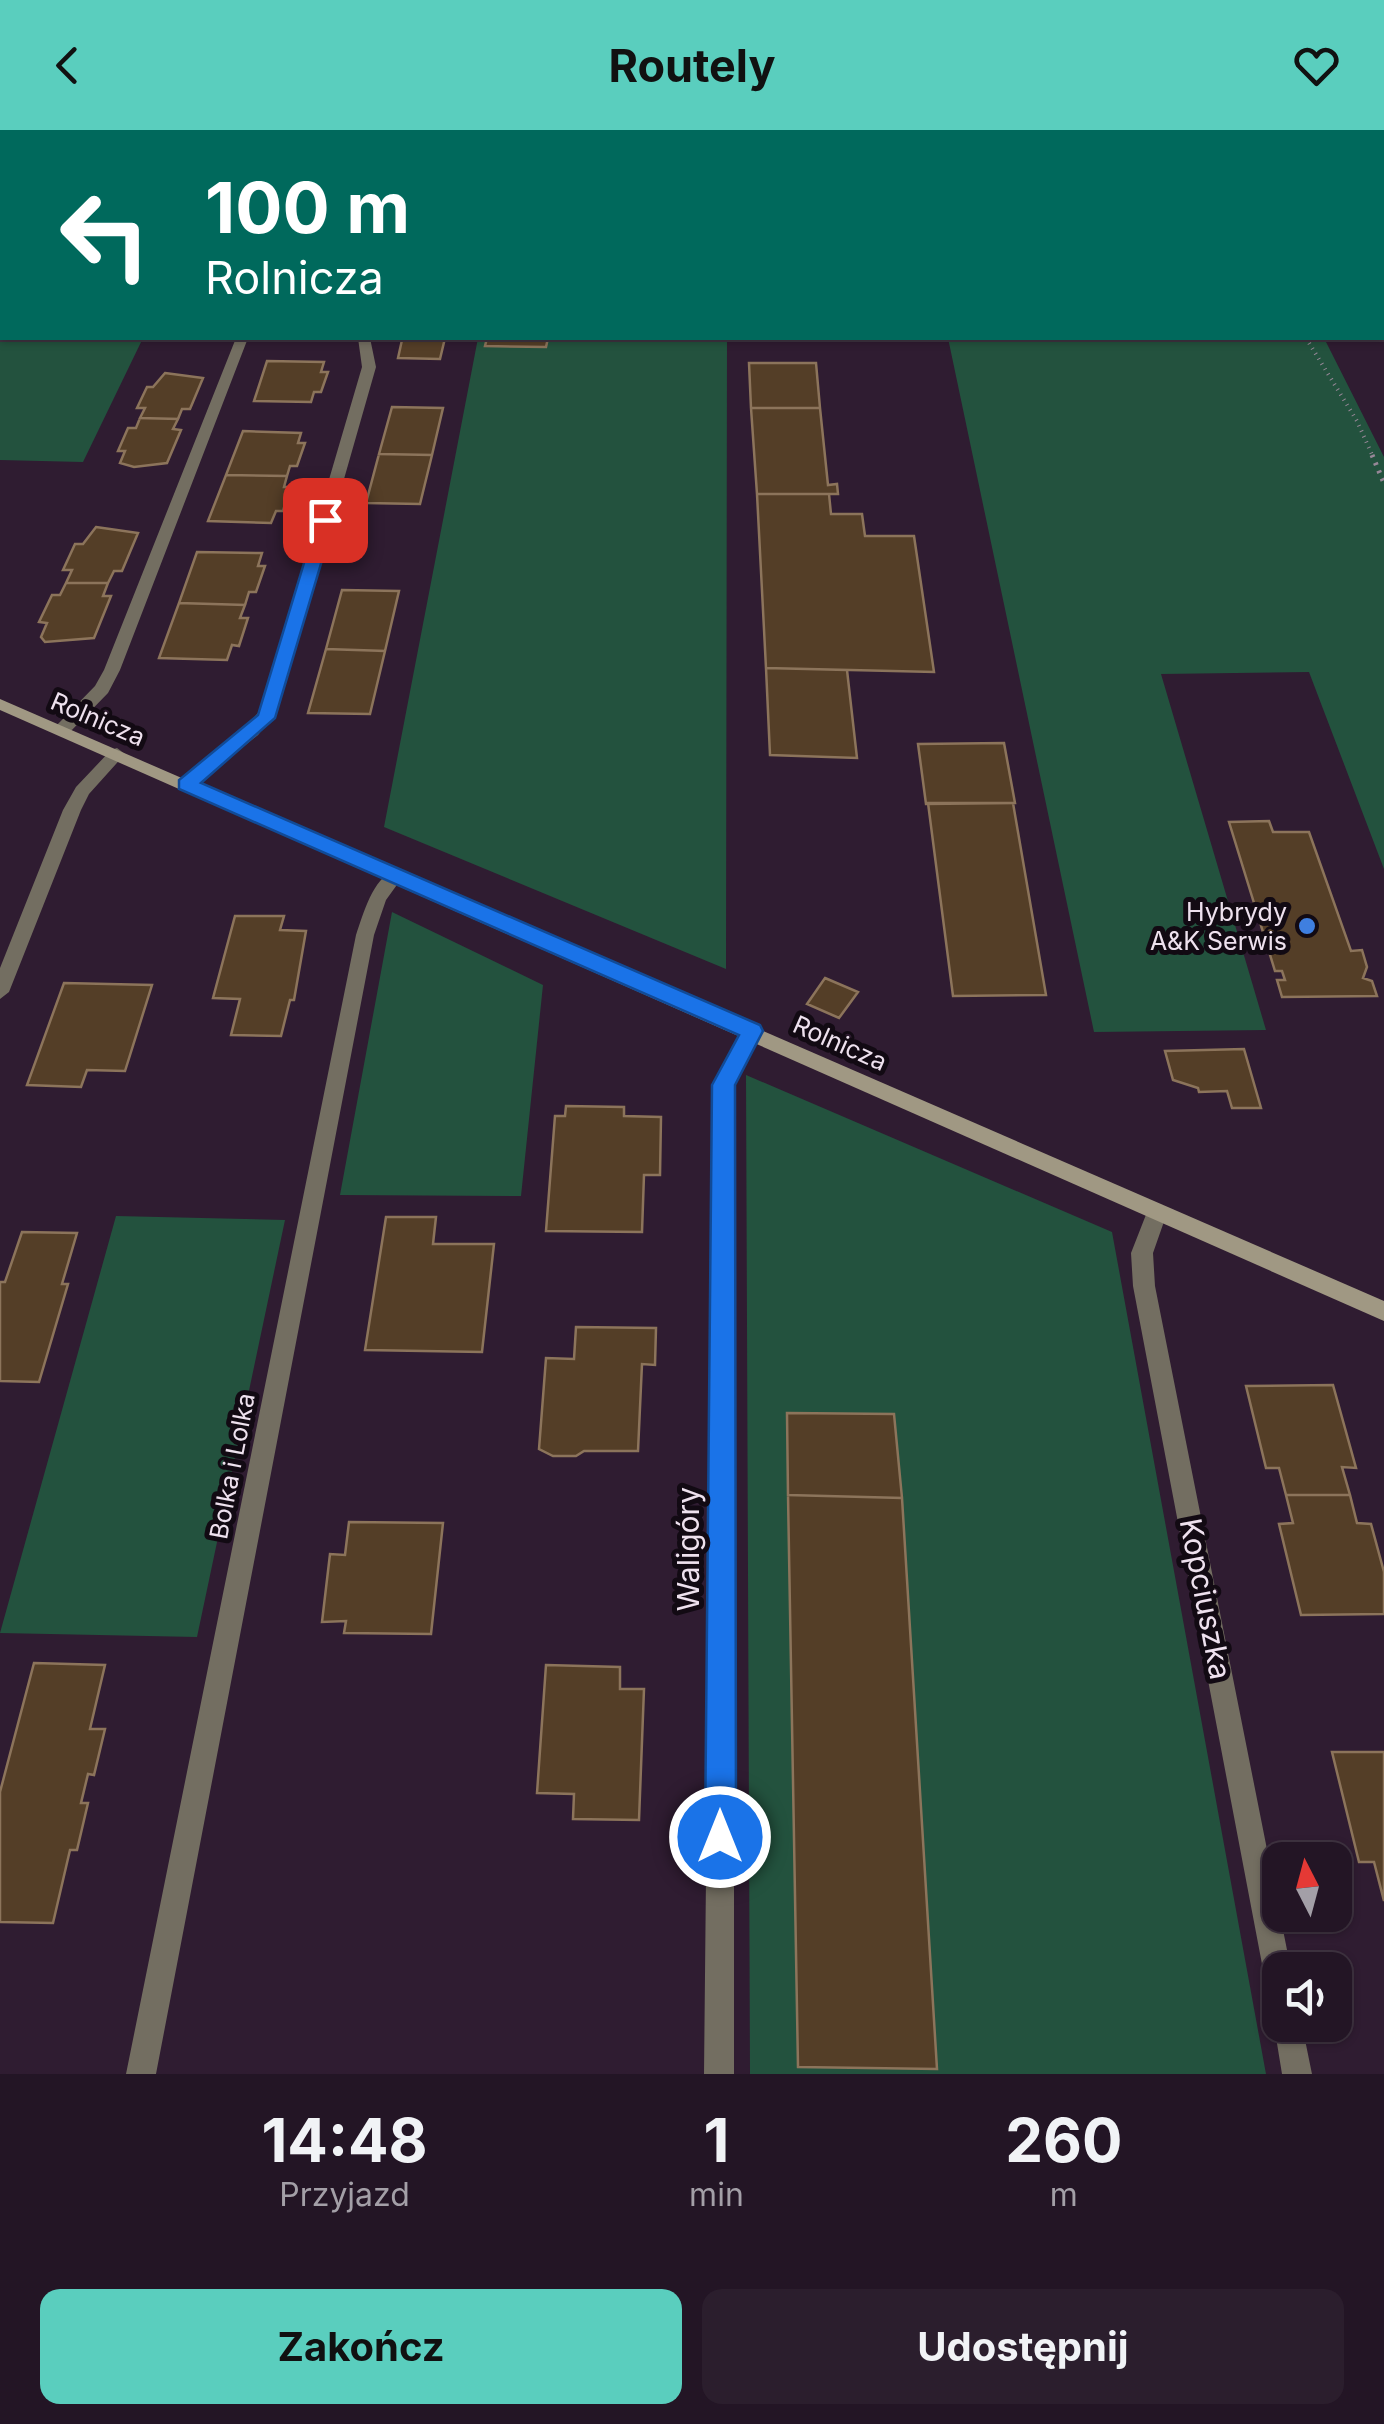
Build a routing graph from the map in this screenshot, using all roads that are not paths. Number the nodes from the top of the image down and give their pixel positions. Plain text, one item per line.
1 (241, 340) edge
2 (364, 340) edge
3 (0, 704) edge
4 (62, 730) junction
5 (117, 754) junction
6 (186, 784) junction
7 (394, 875) junction
8 (0, 992) edge
9 (752, 1031) junction
10 (1156, 1213) junction
11 (1384, 1311) edge
12 (1274, 1952) edge
13 (1291, 2042) edge
14 (141, 2074) edge
15 (719, 2074) edge
16 (1297, 2074) edge

1 - 4 street
2 - 6 street
3 - 4 street, Rolnicza
4 - 5 street, Rolnicza
5 - 6 street, Rolnicza
5 - 8 street
6 - 7 street, Rolnicza
7 - 9 street, Rolnicza
7 - 14 street, Bolka i Lolka
9 - 10 street, Rolnicza
9 - 15 street, Waligóry
10 - 11 street, Rolnicza
10 - 12 street, Kopciuszka
13 - 16 street

